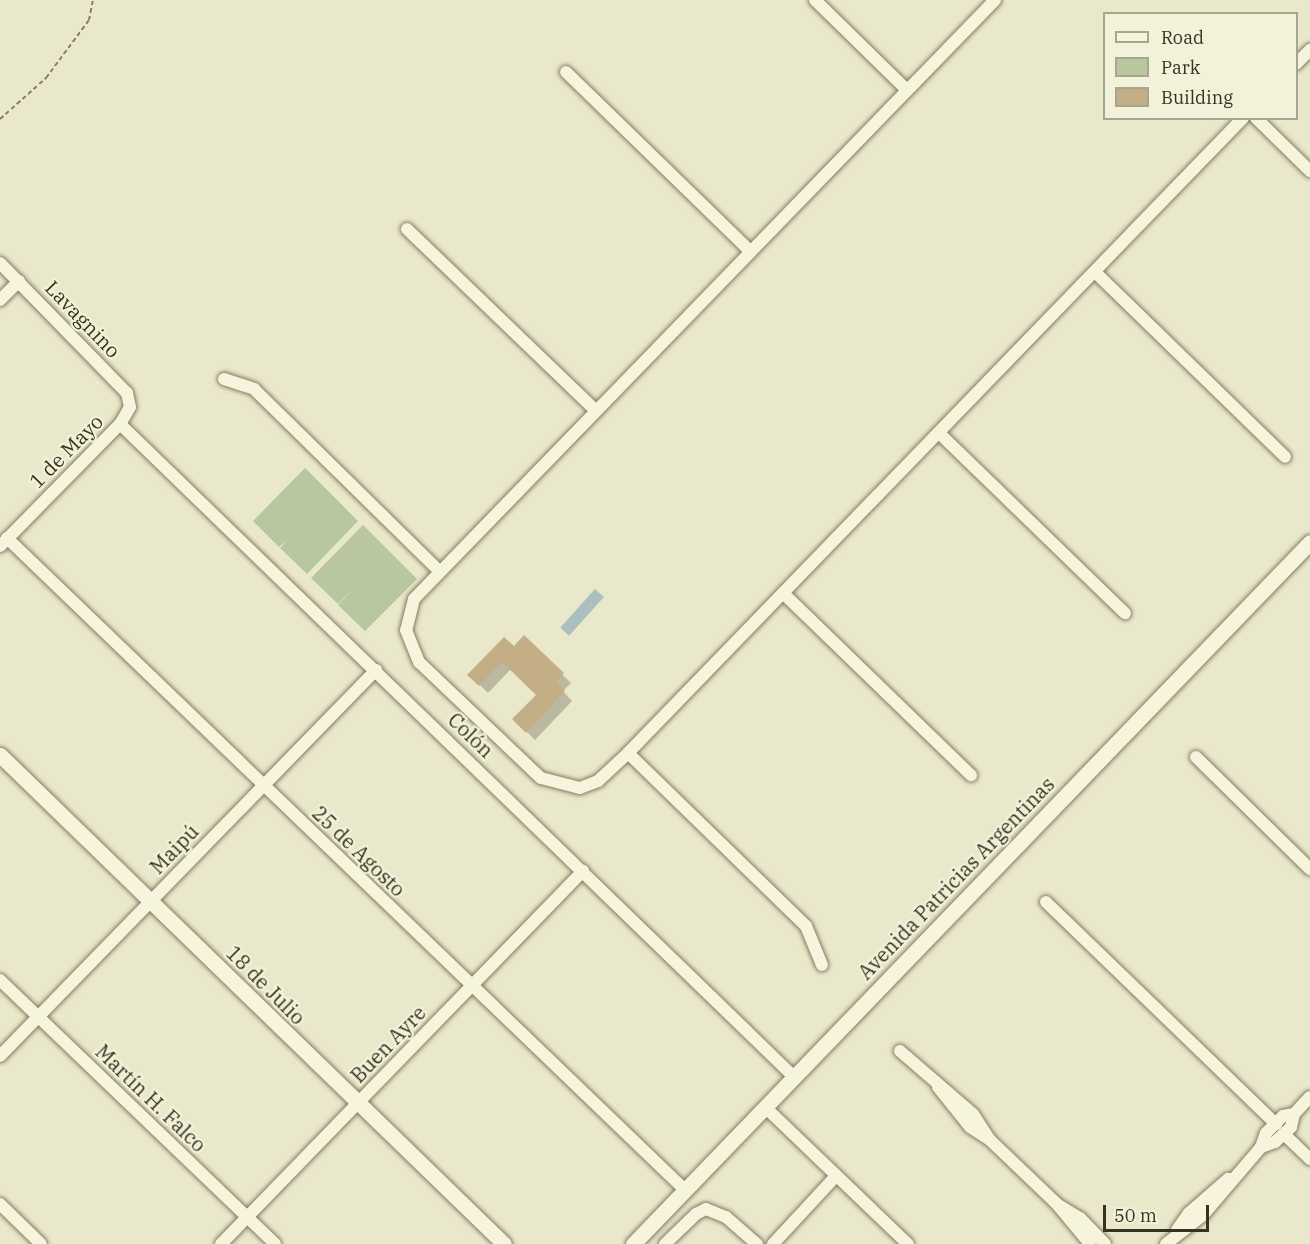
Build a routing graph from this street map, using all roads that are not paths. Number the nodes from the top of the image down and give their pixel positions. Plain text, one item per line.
1 (814, 0) edge
2 (994, 0) edge
3 (1310, 50) edge
4 (1298, 62) edge
5 (566, 72) dead end
6 (907, 90) junction
7 (1242, 120) edge
8 (1258, 120) edge
9 (1310, 171) edge
10 (407, 229) dead end
11 (750, 251) junction
12 (0, 263) edge
13 (1095, 272) junction
14 (19, 281) junction
15 (0, 300) edge
16 (224, 379) dead end
17 (130, 407) joint
18 (596, 410) junction
19 (120, 424) junction
20 (939, 433) junction
21 (1285, 458) dead end
22 (4, 542) edge
23 (1310, 542) edge
24 (439, 571) junction
25 (783, 593) junction
26 (1125, 612) dead end
27 (376, 670) junction
28 (628, 753) junction
29 (0, 755) edge
30 (1196, 757) dead end
31 (971, 775) dead end
32 (263, 785) junction
33 (1310, 869) edge
34 (583, 871) junction
35 (151, 901) junction
36 (1046, 902) dead end
37 (822, 964) dead end
38 (0, 980) edge
39 (471, 987) junction
40 (38, 1017) junction
41 (900, 1051) dead end
42 (0, 1056) edge
43 (793, 1076) junction
44 (1310, 1097) edge
45 (357, 1104) junction
46 (765, 1107) junction
47 (1280, 1129) junction
48 (1310, 1159) edge
49 (836, 1176) junction
50 (685, 1190) junction
51 (1056, 1203) junction
52 (0, 1204) edge
53 (247, 1216) junction
54 (1170, 1240) edge
55 (41, 1244) edge
56 (221, 1244) edge
57 (275, 1244) edge
58 (504, 1244) edge
59 (633, 1244) edge
60 (665, 1244) edge
61 (757, 1244) edge
62 (773, 1244) edge
63 (908, 1244) edge
64 (1090, 1244) edge
65 (1105, 1244) edge

1 - 6 street
2 - 6 street
3 - 4 street
5 - 11 street
6 - 11 street
7 - 13 street
8 - 9 street
10 - 18 street
11 - 18 street
12 - 14 street, Lavagnino
13 - 20 street
13 - 21 street
14 - 15 street
14 - 17 street, Lavagnino
16 - 24 street
17 - 19 street, 1 de Mayo
18 - 24 street
19 - 22 street, 1 de Mayo
19 - 27 street, Colón
20 - 25 street
20 - 26 street
22 - 32 street, 25 de Agosto
23 - 43 street, Avenida Patricias Argentinas
24 - 28 street
25 - 28 street
25 - 31 street
27 - 32 street, Maipú
27 - 34 street, Colón
28 - 37 street
29 - 35 street, 18 de Julio
30 - 33 street
32 - 35 street, Maipú
32 - 39 street, 25 de Agosto
34 - 39 street, Buen Ayre
34 - 43 street, Colón
35 - 40 street, Maipú
35 - 45 street, 18 de Julio
36 - 47 street
38 - 40 street, Martín H. Falco
39 - 45 street, Buen Ayre
39 - 50 street, 25 de Agosto
40 - 42 street, Maipú
40 - 53 street, Martín H. Falco
41 - 51 street
43 - 46 street, Avenida Patricias Argentinas
44 - 47 street
45 - 53 street, Buen Ayre
45 - 58 street, 18 de Julio
46 - 49 street
46 - 50 street, Avenida Patricias Argentinas
47 - 48 street
47 - 54 street
49 - 62 street
49 - 63 street
50 - 59 street, Avenida Patricias Argentinas
51 - 64 street
51 - 65 street
52 - 55 street
53 - 56 street, Buen Ayre
53 - 57 street, Martín H. Falco
60 - 61 street

